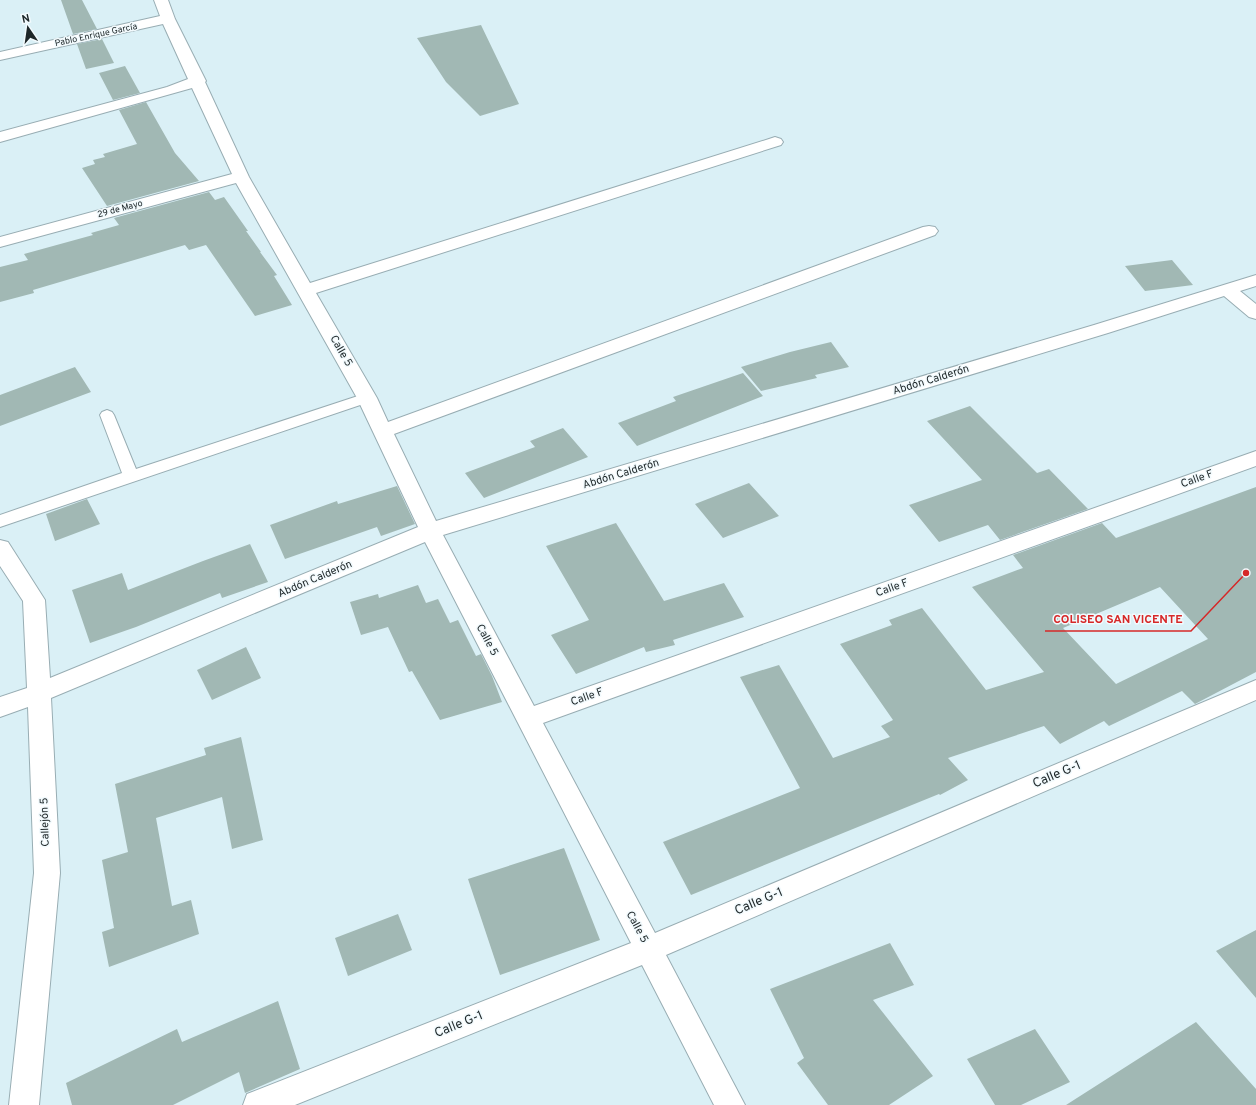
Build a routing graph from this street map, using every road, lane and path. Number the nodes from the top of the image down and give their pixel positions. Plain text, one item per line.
1 (161, 0) edge
2 (168, 19) junction
3 (0, 56) edge
4 (198, 81) junction
5 (0, 137) edge
6 (775, 142) dead end
7 (241, 177) junction
8 (929, 231) dead end
9 (0, 242) edge
10 (1256, 280) edge
11 (1227, 289) junction
12 (306, 290) junction
13 (1256, 314) edge
14 (367, 398) junction
15 (107, 415) dead end
16 (383, 431) junction
17 (1256, 458) edge
18 (131, 476) junction
19 (0, 521) edge
20 (430, 531) junction
21 (0, 548) edge
22 (1256, 690) edge
23 (39, 693) junction
24 (0, 707) edge
25 (528, 718) junction
26 (649, 949) junction
27 (24, 1105) edge
28 (258, 1105) edge
29 (730, 1105) edge

1 - 2 street, Calle 5
2 - 3 street, Pablo Enrique García
2 - 4 street, Calle 5
4 - 5 street
4 - 7 street, Calle 5
6 - 12 street
7 - 9 street, 29 de Mayo
7 - 12 street, Calle 5
8 - 16 street
10 - 11 street, Abdón Calderón
11 - 13 street
11 - 20 street, Abdón Calderón
12 - 14 street, Calle 5
14 - 16 street, Calle 5
14 - 18 lane
15 - 18 lane
16 - 20 street, Calle 5
17 - 25 street, Calle F
18 - 19 lane
20 - 23 street, Abdón Calderón
20 - 25 street, Calle 5
21 - 23 street, Callejón 5
22 - 26 street, Calle G-1
23 - 24 street, Abdón Calderón
23 - 27 street, Callejón 5
25 - 26 street, Calle 5
26 - 28 street, Calle G-1
26 - 29 street, Calle 5

